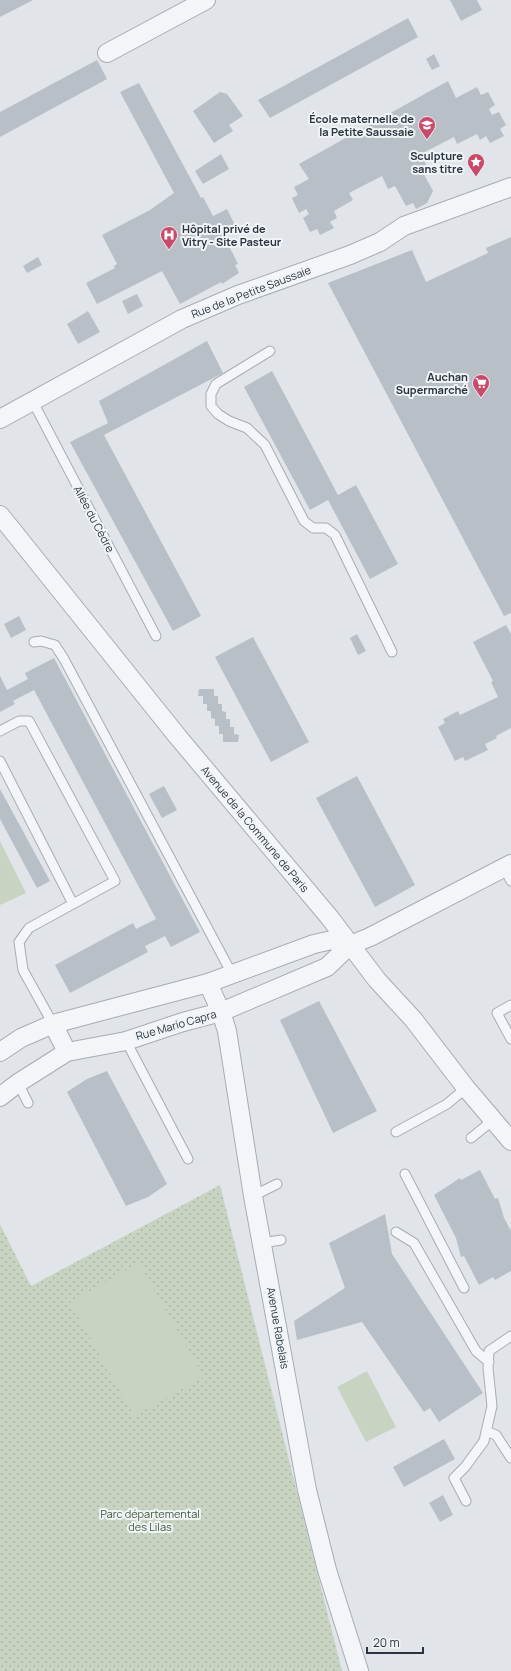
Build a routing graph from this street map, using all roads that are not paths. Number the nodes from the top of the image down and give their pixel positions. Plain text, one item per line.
1 (206, 0) edge
2 (107, 53) dead end
3 (511, 187) edge
4 (270, 351) dead end
5 (33, 402) junction
6 (0, 419) edge
7 (0, 515) edge
8 (156, 636) dead end
9 (34, 642) dead end
10 (392, 652) dead end
11 (0, 731) edge
12 (0, 761) edge
13 (509, 871) edge
14 (73, 904) junction
15 (350, 945) junction
16 (232, 974) junction
17 (208, 983) junction
18 (511, 1005) edge
19 (221, 1012) junction
20 (53, 1024) junction
21 (511, 1039) edge
22 (126, 1041) junction
23 (0, 1052) edge
24 (67, 1052) junction
25 (18, 1083) junction
26 (466, 1088) junction
27 (0, 1097) edge
28 (28, 1103) dead end
29 (492, 1121) junction
30 (396, 1132) dead end
31 (471, 1138) dead end
32 (511, 1141) edge
33 (188, 1159) dead end
34 (405, 1174) dead end
35 (277, 1184) dead end
36 (253, 1196) junction
37 (396, 1232) dead end
38 (281, 1240) dead end
39 (263, 1243) junction
40 (464, 1288) dead end
41 (511, 1336) edge
42 (489, 1362) junction
43 (486, 1431) junction
44 (511, 1458) edge
45 (466, 1501) dead end
46 (359, 1671) edge

1 - 2 street
3 - 5 street, Rue de la Petite Saussaie
4 - 10 lane
5 - 6 street, Rue de la Petite Saussaie
5 - 8 lane, Allée du Cèdre
7 - 15 street, Avenue de la Commune de Paris
9 - 16 lane
11 - 14 lane
12 - 14 lane
13 - 15 street, Rue Mario Capra
14 - 20 lane
15 - 16 street
15 - 19 street, Rue Mario Capra
15 - 26 street, Avenue de la Commune de Paris
16 - 17 street
17 - 19 street, Avenue Rabelais
17 - 20 street
18 - 21 lane
19 - 22 street, Rue Mario Capra
19 - 36 street, Avenue Rabelais
20 - 23 street
20 - 24 street
22 - 24 street, Rue Mario Capra
22 - 33 lane
24 - 25 street, Rue Mario Capra
25 - 27 street, Rue Mario Capra
25 - 28 lane
26 - 29 street, Avenue de la Commune de Paris
26 - 30 lane
29 - 31 lane
29 - 32 street, Avenue de la Commune de Paris
34 - 40 lane
35 - 36 lane
36 - 39 street, Avenue Rabelais
37 - 42 lane
38 - 39 lane
39 - 46 street, Avenue Rabelais
41 - 42 lane
42 - 43 lane
43 - 44 lane
43 - 45 lane

